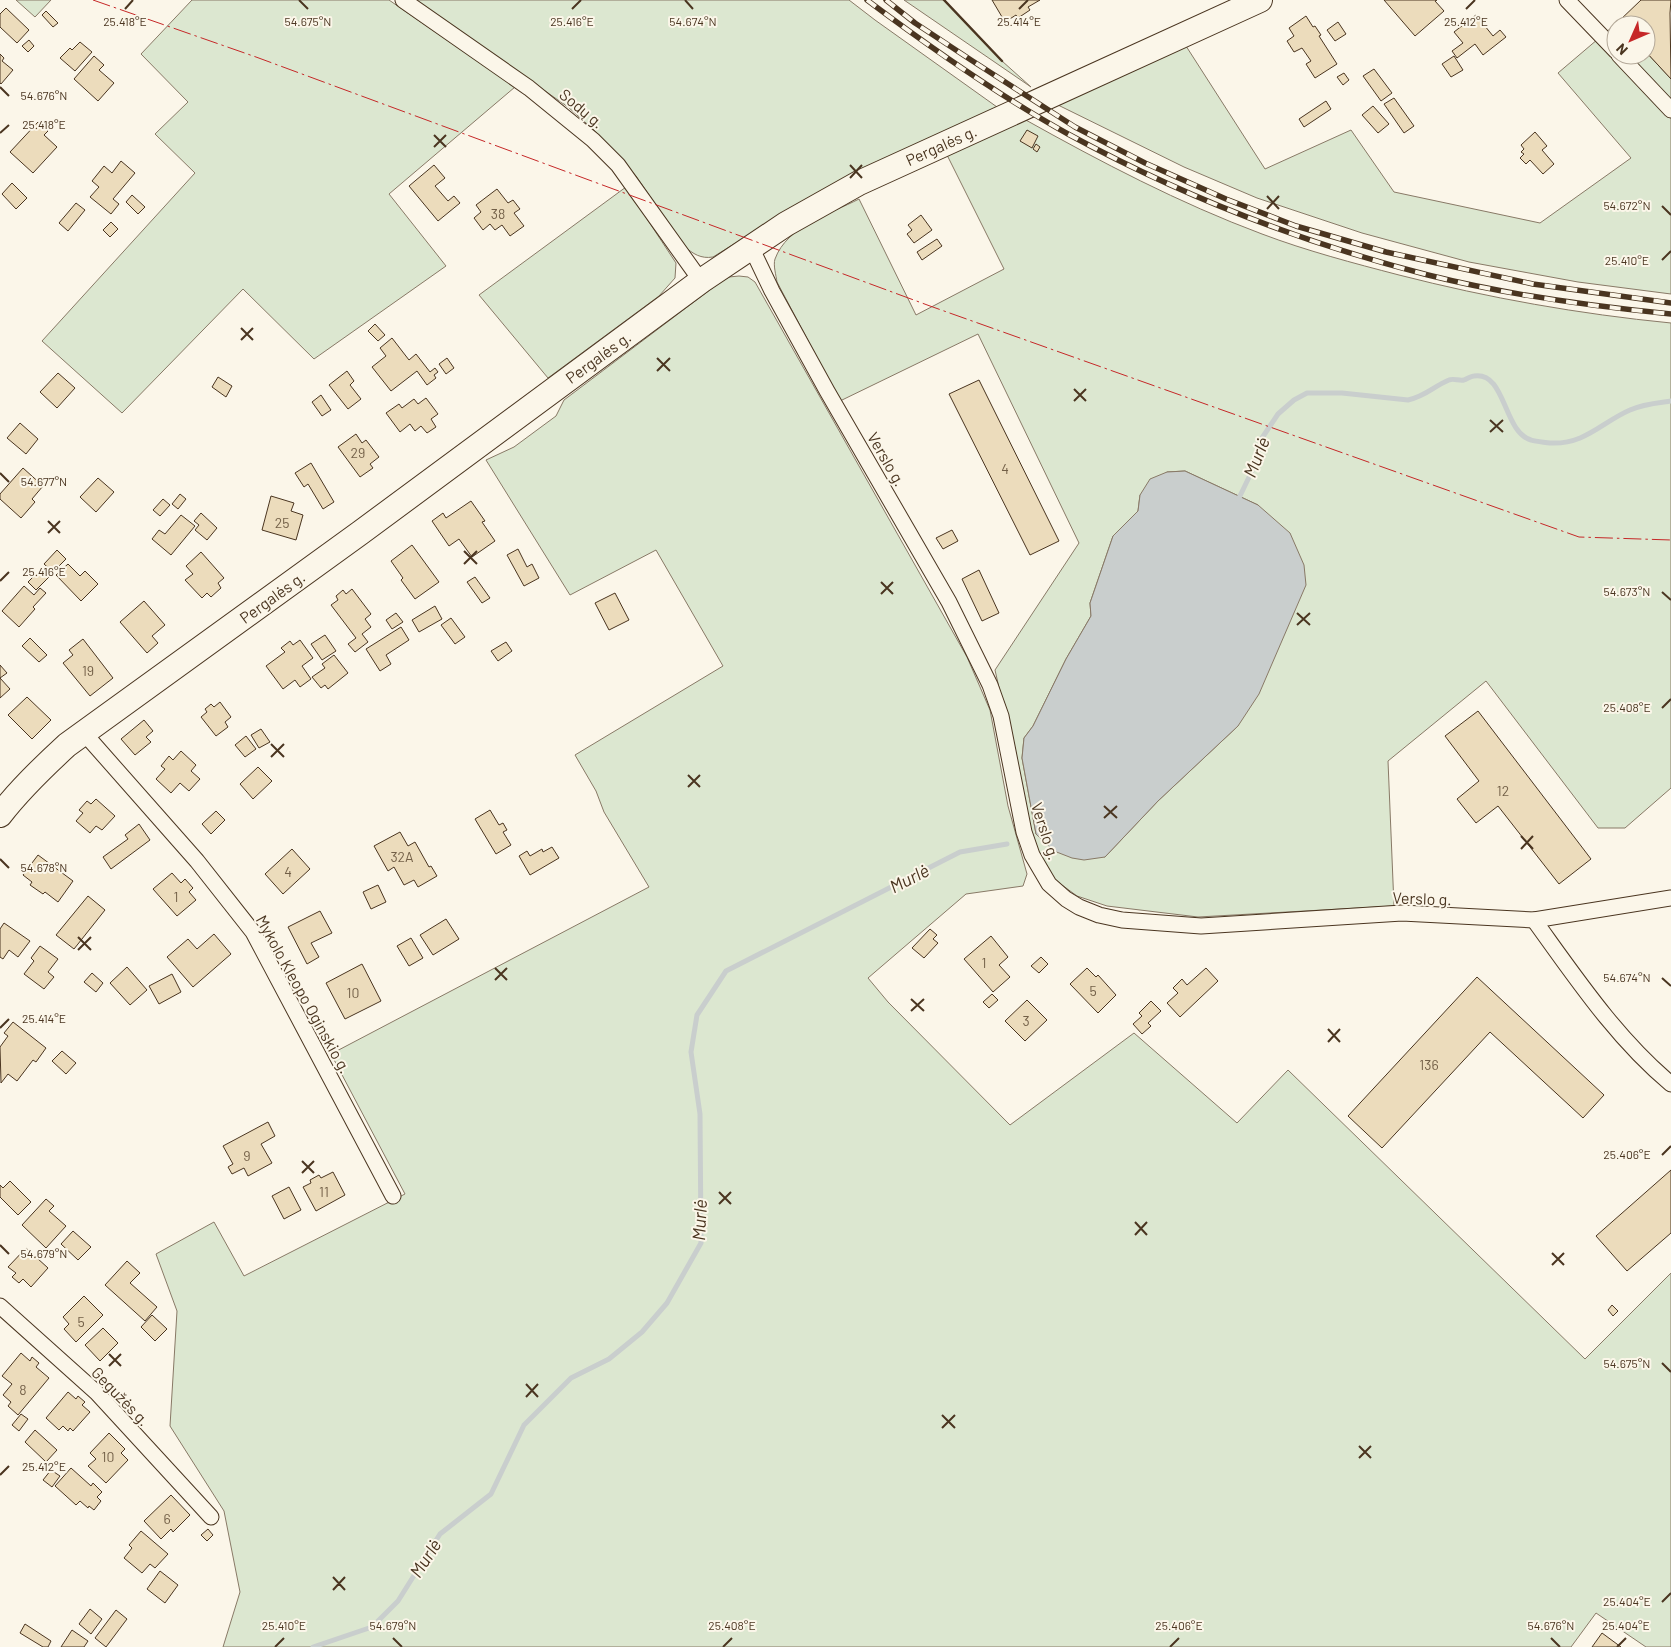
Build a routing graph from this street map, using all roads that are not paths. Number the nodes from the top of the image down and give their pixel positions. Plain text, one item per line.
1 (403, 0) edge
2 (1568, 0) edge
3 (1243, 3) edge
4 (1606, 40) edge
5 (1628, 65) edge
6 (1671, 110) edge
7 (751, 247) junction
8 (701, 281) junction
9 (84, 733) junction
10 (0, 815) edge
11 (1671, 898) edge
12 (1534, 920) junction
13 (1671, 1084) edge
14 (393, 1196) dead end
15 (0, 1306) edge
16 (211, 1517) dead end

1 - 8 street, Sodų g.
2 - 4 street
3 - 7 main road, Pergalės g.
5 - 6 street
7 - 8 main road, Pergalės g.
7 - 12 street, Verslo g.
8 - 9 main road, Pergalės g.
9 - 10 main road, Pergalės g.
9 - 14 street, Mykolo Kleopo Oginskio g.
11 - 12 street, Verslo g.
12 - 13 street
15 - 16 street, Gegužės g.

